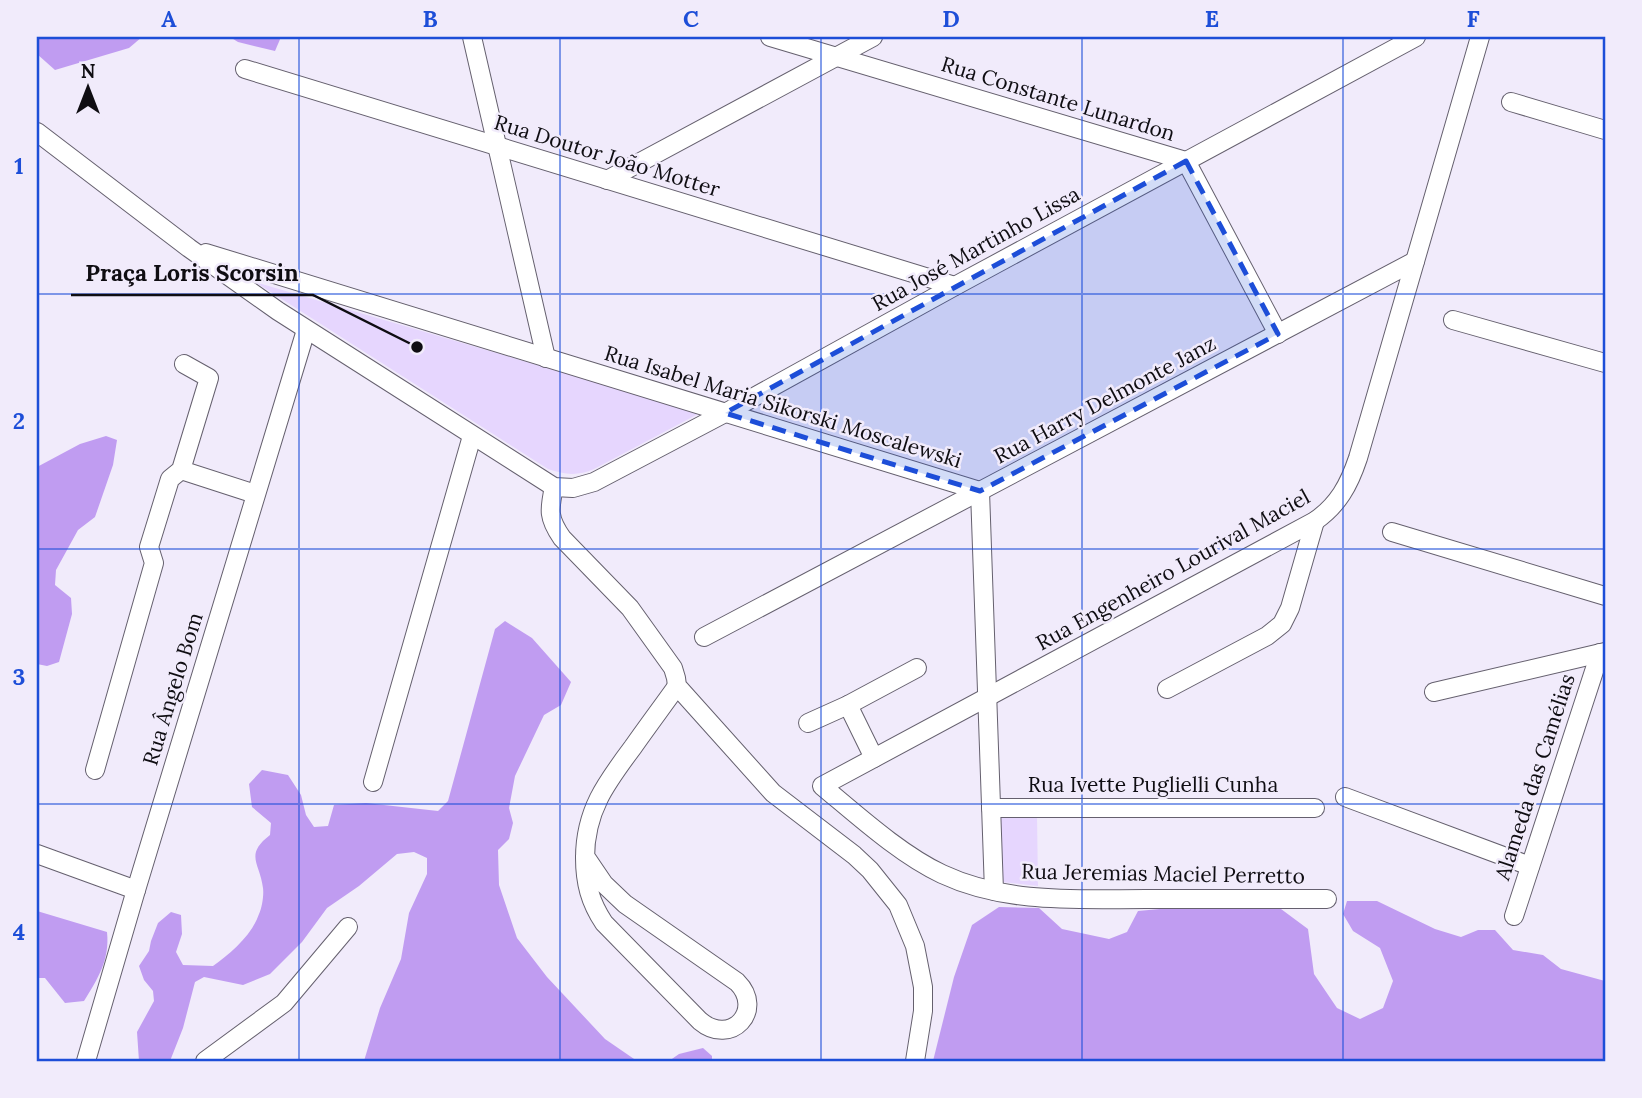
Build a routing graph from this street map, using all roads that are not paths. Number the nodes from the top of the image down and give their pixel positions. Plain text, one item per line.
1 (472, 37) edge
2 (770, 37) edge
3 (873, 37) edge
4 (1416, 37) edge
5 (1480, 37) edge
6 (836, 57) junction
7 (245, 69) dead end
8 (1511, 102) dead end
9 (1605, 130) edge
10 (37, 132) edge
11 (497, 146) junction
12 (1186, 162) junction
13 (607, 180) junction
14 (189, 248) junction
15 (1415, 261) junction
16 (956, 286) junction
17 (1452, 320) dead end
18 (306, 330) junction
19 (1278, 334) junction
20 (546, 358) junction
21 (1605, 363) edge
22 (184, 364) dead end
23 (725, 413) junction
24 (472, 436) junction
25 (181, 470) junction
26 (554, 487) junction
27 (980, 491) junction
28 (255, 494) junction
29 (1315, 522) junction
30 (1392, 532) dead end
31 (1605, 596) edge
32 (704, 637) dead end
33 (1603, 652) edge
34 (917, 668) dead end
35 (677, 686) junction
36 (1167, 689) dead end
37 (1434, 692) dead end
38 (987, 698) junction
39 (848, 705) junction
40 (808, 723) dead end
41 (874, 758) junction
42 (95, 770) dead end
43 (373, 782) dead end
44 (821, 786) joint
45 (1345, 797) dead end
46 (991, 808) junction
47 (1315, 808) dead end
48 (37, 854) edge
49 (585, 856) junction
50 (1530, 866) junction
51 (136, 890) junction
52 (994, 891) junction
53 (1327, 899) dead end
54 (1514, 916) dead end
55 (348, 928) dead end
56 (86, 1061) edge
57 (205, 1061) edge
58 (915, 1061) edge

1 - 11 street
2 - 6 street, Rua Constante Lunardon
3 - 6 street
4 - 12 street, Rua José Martinho Lissa
5 - 15 street, Rua Engenheiro Lourival Maciel
6 - 12 street, Rua Constante Lunardon
6 - 13 street
7 - 11 street, Rua Doutor João Motter
8 - 9 street
10 - 14 street
11 - 13 street, Rua Doutor João Motter
11 - 20 street
12 - 16 street, Rua José Martinho Lissa
12 - 19 street, Rua Constante Lunardon
13 - 16 street, Rua Doutor João Motter
14 - 18 street
14 - 20 street, Rua Isabel Maria Sikorski Moscalewski
15 - 19 street, Rua Harry Delmonte Janz
15 - 29 street, Rua Engenheiro Lourival Maciel
16 - 23 street, Rua José Martinho Lissa
17 - 21 street
18 - 24 street
18 - 28 street, Rua Ângelo Bom
19 - 27 street, Rua Harry Delmonte Janz
20 - 23 street, Rua Isabel Maria Sikorski Moscalewski
22 - 25 street
23 - 26 street, Rua José Martinho Lissa
23 - 27 street, Rua Isabel Maria Sikorski Moscalewski
24 - 26 street
24 - 43 street
25 - 28 street
25 - 42 street
26 - 35 street
27 - 32 street, Rua Harry Delmonte Janz
27 - 38 street, Rua Isabel Maria Sikorski Moscalewski
28 - 51 street, Rua Ângelo Bom
29 - 36 street
29 - 38 street, Rua Engenheiro Lourival Maciel
30 - 31 street
33 - 37 street
33 - 50 street, Alameda das Camélias
34 - 39 street
35 - 49 street
35 - 58 street
38 - 41 street, Rua Engenheiro Lourival Maciel
38 - 46 street, Rua Isabel Maria Sikorski Moscalewski
39 - 40 street
39 - 41 street
41 - 44 street, Rua Engenheiro Lourival Maciel
44 - 52 street, Rua Jeremias Maciel Perretto
45 - 50 street
46 - 47 street, Rua Ivette Puglielli Cunha
46 - 52 street, Rua Isabel Maria Sikorski Moscalewski
48 - 51 street
49 - 49 street
50 - 54 street, Alameda das Camélias
51 - 56 street, Rua Ângelo Bom
52 - 53 street, Rua Jeremias Maciel Perretto
55 - 57 street

